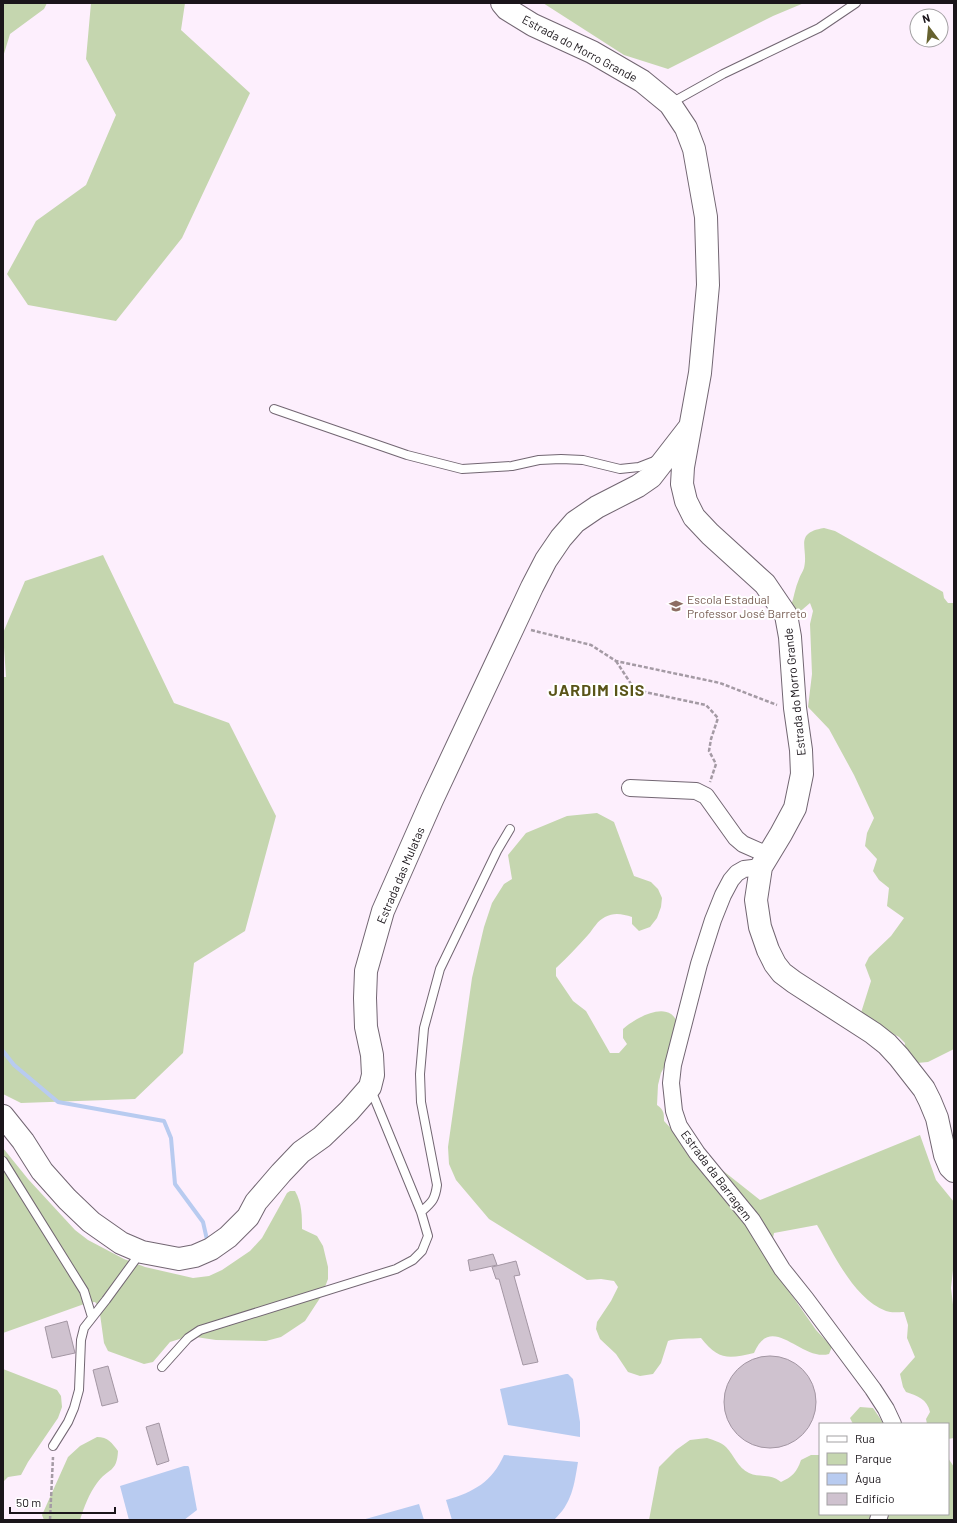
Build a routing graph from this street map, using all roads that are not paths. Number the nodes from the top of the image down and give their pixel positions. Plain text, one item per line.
1 (502, 3) edge
2 (856, 3) edge
3 (670, 104) junction
4 (274, 409) dead end
5 (691, 426) junction
6 (665, 458) junction
7 (630, 788) dead end
8 (510, 829) dead end
9 (764, 861) junction
10 (370, 1087) junction
11 (3, 1116) edge
12 (3, 1161) edge
13 (954, 1171) edge
14 (421, 1212) junction
15 (142, 1252) junction
16 (92, 1317) junction
17 (162, 1367) dead end
18 (893, 1423) edge
19 (53, 1446) road end

1 - 3 street, Estrada do Morro Grande
2 - 3 lane
3 - 5 street, Estrada do Morro Grande
4 - 6 lane
5 - 6 street, Estrada das Mulatas
5 - 9 street, Estrada do Morro Grande
6 - 10 street, Estrada das Mulatas
7 - 9 street
8 - 14 lane
9 - 13 street, Estrada do Morro Grande
9 - 18 street, Estrada da Barragem
10 - 14 lane
10 - 15 street
11 - 15 street
12 - 16 lane
14 - 17 lane
15 - 16 lane
16 - 19 lane

